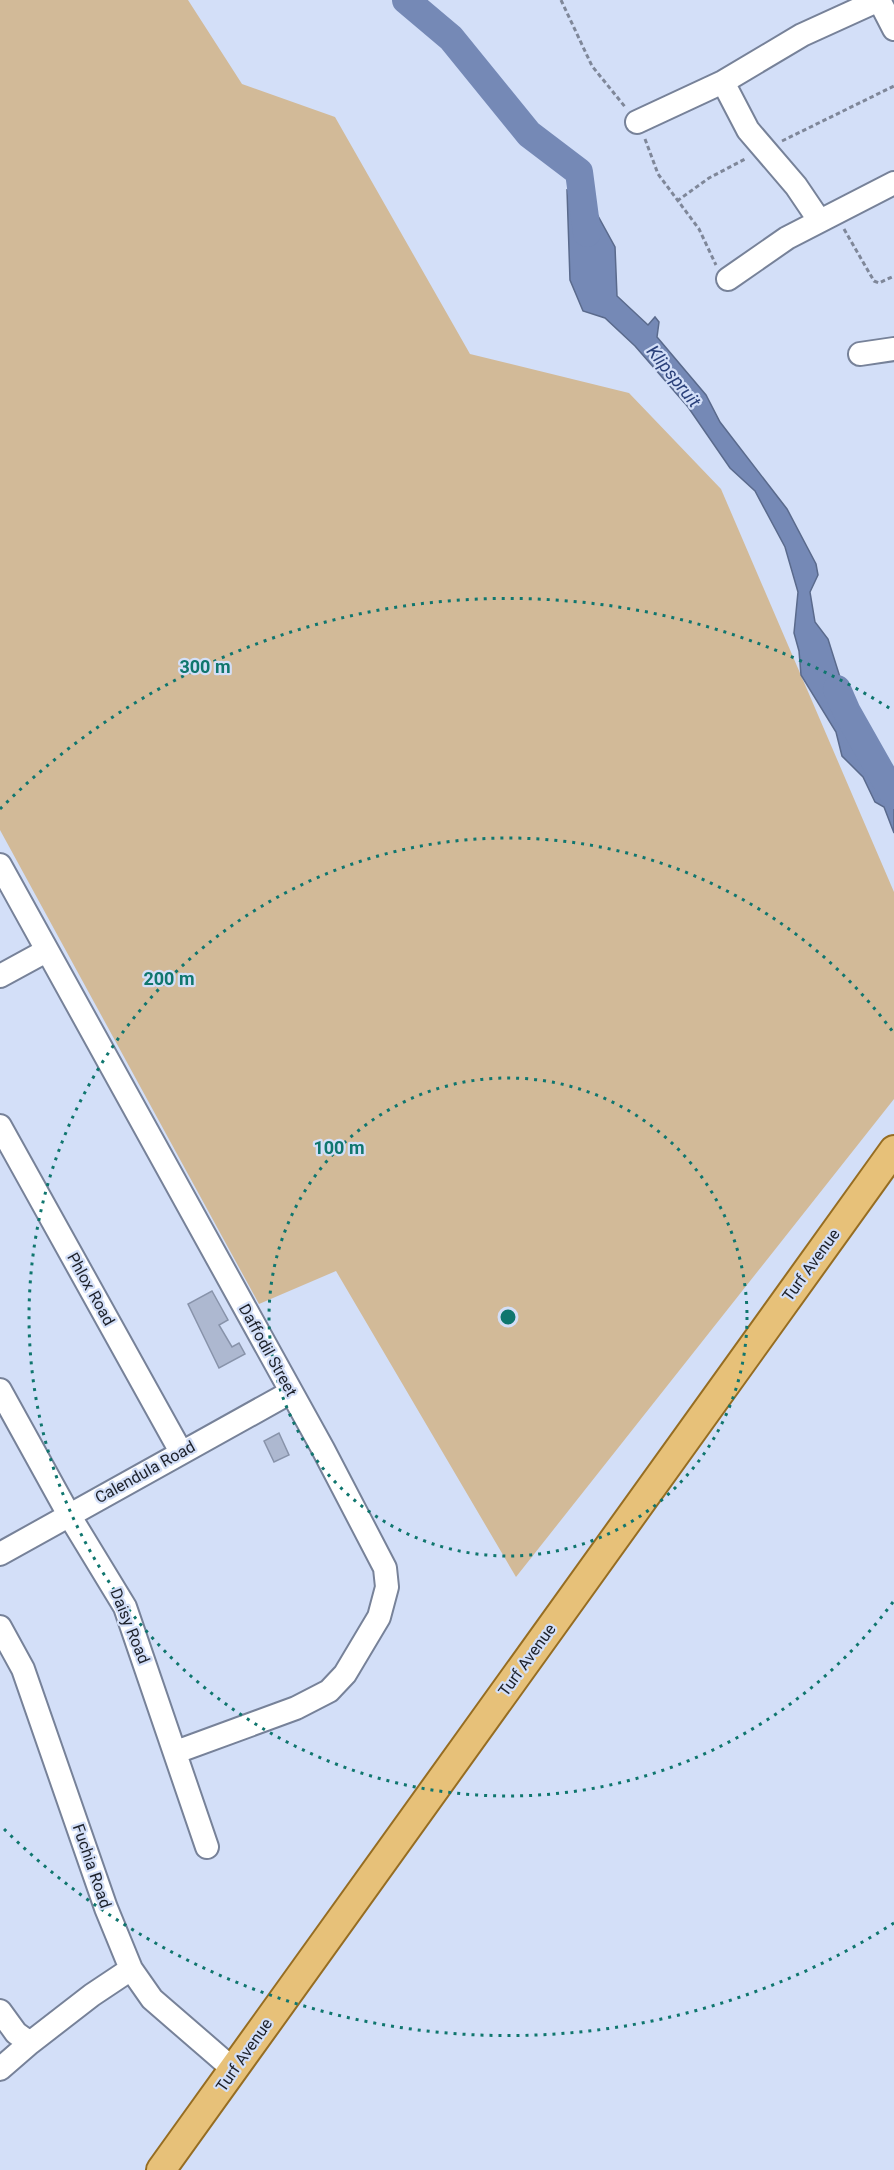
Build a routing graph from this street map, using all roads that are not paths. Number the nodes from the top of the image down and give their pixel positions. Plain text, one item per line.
1 (879, 0) edge
2 (894, 29) edge
3 (723, 82) junction
4 (637, 122) road end
5 (894, 183) edge
6 (827, 216) junction
7 (728, 279) road end
8 (894, 349) edge
9 (860, 354) dead end
10 (0, 865) edge
11 (46, 951) junction
12 (0, 976) edge
13 (0, 1126) edge
14 (894, 1150) edge
15 (0, 1390) edge
16 (291, 1392) junction
17 (181, 1452) junction
18 (69, 1515) junction
19 (0, 1554) edge
20 (0, 1627) edge
21 (176, 1752) junction
22 (207, 1847) dead end
23 (131, 1969) junction
24 (0, 2011) edge
25 (30, 2043) junction
26 (0, 2069) edge
27 (234, 2070) junction
28 (161, 2170) edge

1 - 2 street
1 - 3 street
3 - 4 street
3 - 6 street
5 - 6 street
6 - 7 street
8 - 9 street
10 - 11 street, Daffodil Street
11 - 12 street
11 - 16 street, Daffodil Street
13 - 17 street, Phlox Road
14 - 27 main road, Turf Avenue
15 - 18 street, Daisy Road
16 - 17 street, Calendula Road
16 - 21 street, Daffodil Street
17 - 18 street, Calendula Road
18 - 19 street, Calendula Road
18 - 21 street, Daisy Road
20 - 23 street, Fuchia Road
21 - 22 street, Daisy Road
23 - 25 street
23 - 27 street, Fuchia Road
24 - 25 street
25 - 26 street
27 - 28 main road, Turf Avenue

